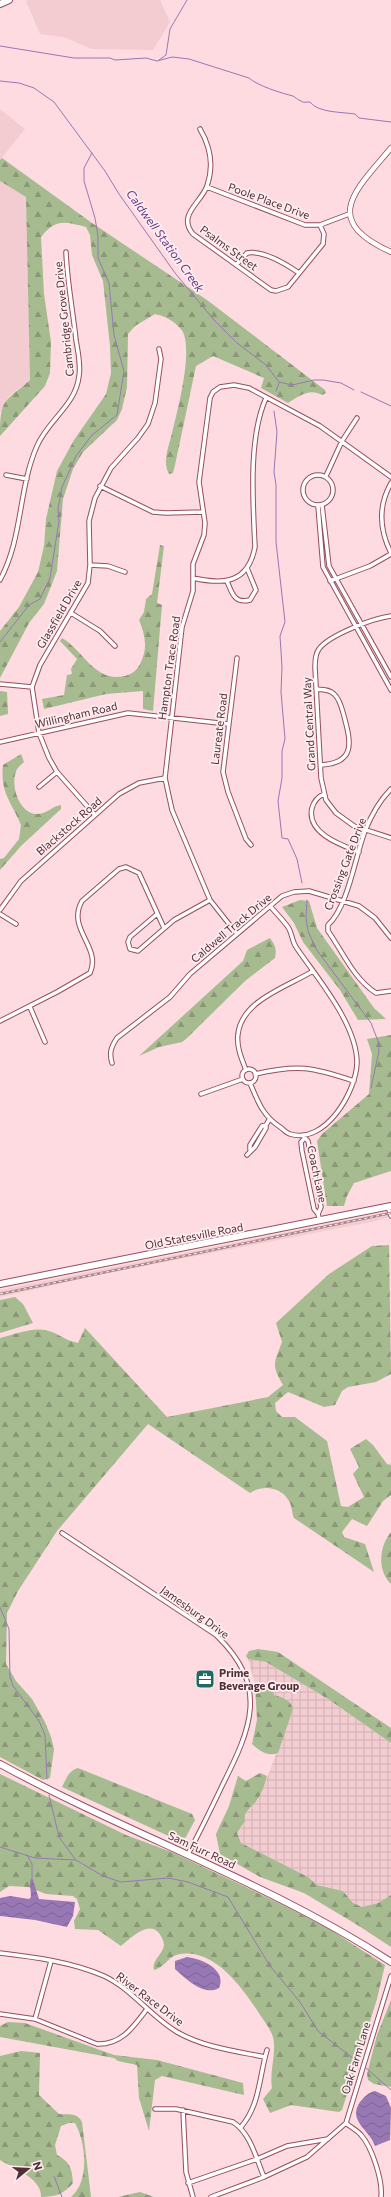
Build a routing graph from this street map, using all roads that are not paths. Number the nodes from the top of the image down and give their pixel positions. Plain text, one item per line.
1 (9, 0) edge
2 (0, 4) edge
3 (200, 129) dead end
4 (391, 148) edge
5 (207, 187) junction
6 (349, 214) junction
7 (320, 224) junction
8 (66, 252) dead end
9 (391, 252) edge
10 (236, 265) junction
11 (299, 273) junction
12 (159, 349) dead end
13 (266, 398) junction
14 (357, 418) dead end
15 (342, 441) junction
16 (6, 475) dead end
17 (326, 476) junction
18 (391, 477) edge
19 (27, 479) junction
20 (391, 483) edge
21 (100, 486) junction
22 (322, 505) junction
23 (318, 506) junction
24 (203, 512) junction
25 (391, 553) edge
26 (90, 565) junction
27 (247, 568) junction
28 (125, 572) dead end
29 (193, 578) junction
30 (336, 579) junction
31 (0, 580) edge
32 (228, 581) junction
33 (330, 581) junction
34 (71, 613) junction
35 (391, 616) edge
36 (362, 625) junction
37 (357, 628) junction
38 (115, 646) dead end
39 (238, 658) dead end
40 (391, 677) edge
41 (0, 684) edge
42 (32, 687) junction
43 (316, 689) junction
44 (391, 690) edge
45 (171, 717) junction
46 (228, 724) junction
47 (39, 733) junction
48 (0, 742) edge
49 (321, 765) junction
50 (57, 772) junction
51 (165, 778) junction
52 (39, 787) dead end
53 (391, 789) edge
54 (324, 794) junction
55 (95, 815) junction
56 (365, 830) junction
57 (391, 838) edge
58 (251, 845) dead end
59 (359, 852) junction
60 (210, 900) junction
61 (342, 900) junction
62 (270, 906) junction
63 (0, 910) edge
64 (0, 914) edge
65 (157, 914) junction
66 (16, 924) dead end
67 (164, 928) junction
68 (236, 934) junction
69 (391, 938) edge
70 (313, 971) junction
71 (391, 991) edge
72 (30, 1006) junction
73 (0, 1021) edge
74 (45, 1042) dead end
75 (112, 1063) dead end
76 (246, 1070) junction
77 (255, 1074) junction
78 (243, 1080) junction
79 (354, 1080) junction
80 (250, 1083) junction
81 (201, 1094) dead end
82 (269, 1120) junction
83 (304, 1137) junction
84 (247, 1155) dead end
85 (314, 1174) junction
86 (308, 1175) junction
87 (390, 1206) edge
88 (318, 1214) junction
89 (391, 1216) edge
90 (320, 1221) junction
91 (0, 1284) edge
92 (62, 1533) dead end
93 (0, 1764) edge
94 (188, 1854) junction
95 (0, 1953) edge
96 (51, 1961) junction
97 (391, 1962) edge
98 (391, 1976) edge
99 (147, 2009) junction
100 (0, 2014) edge
101 (35, 2019) junction
102 (267, 2050) dead end
103 (264, 2057) junction
104 (155, 2109) dead end
105 (183, 2110) junction
106 (346, 2123) junction
107 (241, 2127) junction
108 (329, 2138) junction
109 (313, 2141) junction
110 (317, 2150) junction
111 (257, 2159) junction
112 (264, 2177) junction
113 (188, 2184) junction
114 (193, 2197) edge
115 (211, 2197) edge
116 (381, 2197) edge

1 - 2 main road
3 - 5 street, Psalms Street
4 - 6 street
5 - 7 street, Poole Place Drive
5 - 10 street, Psalms Street
6 - 7 street, Poole Place Drive
6 - 9 street
7 - 11 street, Psalms Street
8 - 19 street, Cambridge Grove Drive
10 - 11 street
10 - 11 street, Psalms Street
12 - 21 street, Glassfield Drive
13 - 15 street, Hampton Trace Road
13 - 24 street, Hampton Trace Road
13 - 27 street
14 - 15 street
15 - 17 street
15 - 18 street, Hampton Trace Road
16 - 19 street
17 - 22 street
17 - 23 street
19 - 31 street, Cambridge Grove Drive
20 - 25 street
21 - 24 street
21 - 26 street, Glassfield Drive
22 - 23 street
22 - 30 street
23 - 33 street
24 - 29 street, Hampton Trace Road
25 - 30 street
26 - 28 street
26 - 34 street, Glassfield Drive
27 - 32 street
27 - 32 street
29 - 32 street
29 - 45 street, Hampton Trace Road
30 - 33 street
30 - 36 street
33 - 37 street
34 - 38 street
34 - 42 street, Glassfield Drive
35 - 36 street, Grand Central Way
36 - 37 street, Grand Central Way
36 - 40 street
37 - 43 street, Grand Central Way
37 - 44 street
39 - 46 street, Laureate Road
41 - 42 street
42 - 47 street, Glassfield Drive
43 - 49 street, Grand Central Way
43 - 49 street
45 - 46 street, Willingham Road
45 - 47 street, Willingham Road
45 - 51 street, Hampton Trace Road
46 - 58 street, Laureate Road
47 - 48 street, Willingham Road
47 - 50 street, Glassfield Drive
49 - 54 street, Grand Central Way
50 - 52 street
50 - 55 street, Glassfield Drive
51 - 55 street, Blackstock Road
51 - 60 street, Hampton Trace Road
53 - 56 street, Crossing Gate Drive
54 - 56 street, Grand Central Way
54 - 59 street
55 - 63 street, Blackstock Road
56 - 57 street, Grand Central Way
56 - 59 street, Crossing Gate Drive
59 - 61 street, Crossing Gate Drive
60 - 67 street
60 - 68 street, Hampton Trace Road
61 - 62 street, Caldwell Track Drive
61 - 69 street, Caldwell Track Drive
61 - 71 street, Crossing Gate Drive
62 - 68 street, Caldwell Track Drive
62 - 70 street
64 - 66 street
65 - 67 street
65 - 67 street
65 - 72 street
68 - 75 street, Caldwell Track Drive
70 - 76 street
70 - 79 street
72 - 73 street
72 - 74 street
76 - 77 street
76 - 78 street
77 - 79 street
77 - 80 street
78 - 80 street
78 - 81 street
79 - 83 street
80 - 82 street
82 - 83 street
82 - 84 street
83 - 85 street, Coach Lane
83 - 86 street, Coach Lane
85 - 86 street
85 - 88 street, Coach Lane
86 - 88 street, Coach Lane
87 - 89 street
87 - 90 main road, Old Statesville Road
88 - 90 street, Coach Lane
90 - 91 main road, Old Statesville Road
92 - 94 street, Jamesburg Drive
93 - 94 main road, Sam Furr Road
94 - 97 main road, Sam Furr Road
95 - 96 street, River Race Drive
96 - 99 street, River Race Drive
96 - 101 street
98 - 106 street, Oak Farm Lane
99 - 101 street
99 - 103 street, River Race Drive
100 - 101 street
102 - 103 street
103 - 107 street
104 - 105 street
105 - 107 street
105 - 113 street
106 - 108 street
106 - 116 street
107 - 111 street
108 - 109 street
108 - 110 street
109 - 110 street
109 - 111 street
110 - 112 street
111 - 112 street
111 - 113 street
112 - 115 street
113 - 114 street

